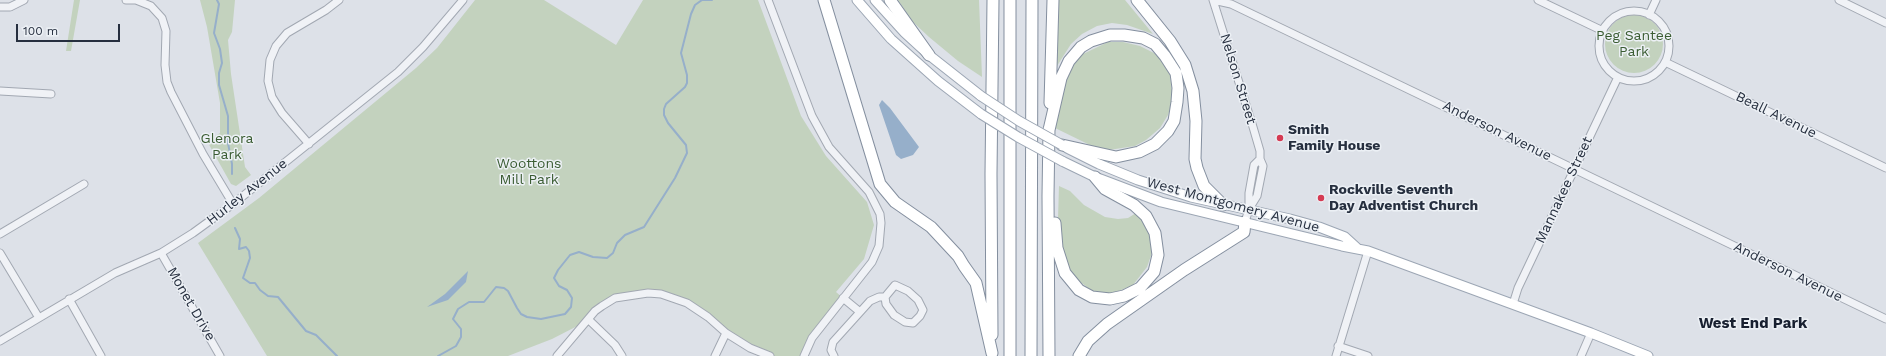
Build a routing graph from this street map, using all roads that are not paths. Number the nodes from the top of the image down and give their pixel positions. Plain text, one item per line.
1 (24, 0) edge
2 (126, 0) edge
3 (339, 0) edge
4 (463, 0) edge
5 (768, 0) edge
6 (824, 0) edge
7 (857, 0) edge
8 (875, 0) edge
9 (890, 0) edge
10 (993, 0) edge
11 (1010, 0) edge
12 (1032, 0) edge
13 (1035, 0) edge
14 (1053, 0) edge
15 (1137, 0) edge
16 (1213, 0) edge
17 (1538, 0) edge
18 (1656, 0) edge
19 (1838, 0) edge
20 (0, 7) edge
21 (1649, 15) junction
22 (1886, 23) edge
23 (1603, 31) junction
24 (1032, 42) junction
25 (929, 55) junction
26 (1666, 62) junction
27 (1618, 77) junction
28 (0, 91) edge
29 (51, 94) dead end
30 (1049, 130) junction
31 (309, 144) junction
32 (1062, 145) junction
33 (1574, 168) junction
34 (1886, 168) edge
35 (1095, 177) junction
36 (1048, 178) junction
37 (84, 184) dead end
38 (233, 204) junction
39 (1223, 205) junction
40 (1249, 209) junction
41 (1245, 222) junction
42 (0, 234) edge
43 (1356, 248) junction
44 (1368, 251) junction
45 (0, 253) edge
46 (161, 253) junction
47 (885, 297) junction
48 (843, 298) junction
49 (69, 299) junction
50 (1513, 304) junction
51 (860, 312) junction
52 (39, 318) junction
53 (1886, 319) edge
54 (588, 320) junction
55 (726, 333) junction
56 (1591, 333) junction
57 (0, 341) edge
58 (1338, 346) junction
59 (992, 355) edge
60 (101, 356) edge
61 (220, 356) edge
62 (557, 356) edge
63 (622, 356) edge
64 (715, 356) edge
65 (770, 356) edge
66 (804, 356) edge
67 (834, 356) edge
68 (1010, 356) edge
69 (1031, 356) edge
70 (1049, 356) edge
71 (1079, 356) edge
72 (1336, 356) edge
73 (1368, 356) edge
74 (1581, 356) edge
75 (1648, 356) edge

1 - 20 street
2 - 38 street
3 - 31 street
4 - 31 street, Hurley Avenue
5 - 48 street
6 - 59 highway
7 - 35 main road, West Montgomery Avenue, bridge
8 - 25 main road, West Montgomery Avenue
9 - 25 highway
10 - 59 highway
11 - 68 highway
12 - 24 highway
13 - 24 highway
14 - 30 highway
15 - 39 highway
16 - 33 street, Anderson Avenue
16 - 40 street, Nelson Street
17 - 23 street
18 - 21 street
19 - 22 street
21 - 23 street
21 - 26 street
23 - 27 street
24 - 69 highway
25 - 32 main road, West Montgomery Avenue, bridge
26 - 27 street
26 - 34 street, Beall Avenue
27 - 33 street, Mannakee Street
28 - 29 street
30 - 32 highway
30 - 36 highway
31 - 38 street, Hurley Avenue
32 - 39 main road, West Montgomery Avenue
33 - 50 street, Mannakee Street
33 - 53 street, Anderson Avenue
35 - 36 highway
35 - 41 main road, West Montgomery Avenue
36 - 70 highway
37 - 42 street
38 - 46 street, Hurley Avenue
39 - 40 main road, West Montgomery Avenue
40 - 41 street, Nelson Street
40 - 43 main road, West Montgomery Avenue
41 - 43 main road, West Montgomery Avenue
41 - 71 highway
43 - 44 main road, West Montgomery Avenue
44 - 50 main road, West Montgomery Avenue
44 - 58 street
45 - 52 street
46 - 49 street, Hurley Avenue
46 - 61 street, Monet Drive
47 - 47 street
47 - 51 street
48 - 51 street
48 - 66 street
49 - 52 street, Hurley Avenue
49 - 60 street
50 - 56 main road, West Montgomery Avenue
51 - 67 street
52 - 57 street, Hurley Avenue
54 - 55 street
54 - 62 street
54 - 63 street
55 - 64 street
55 - 65 street
56 - 74 street
56 - 75 main road, West Montgomery Avenue
58 - 72 street
58 - 73 street

